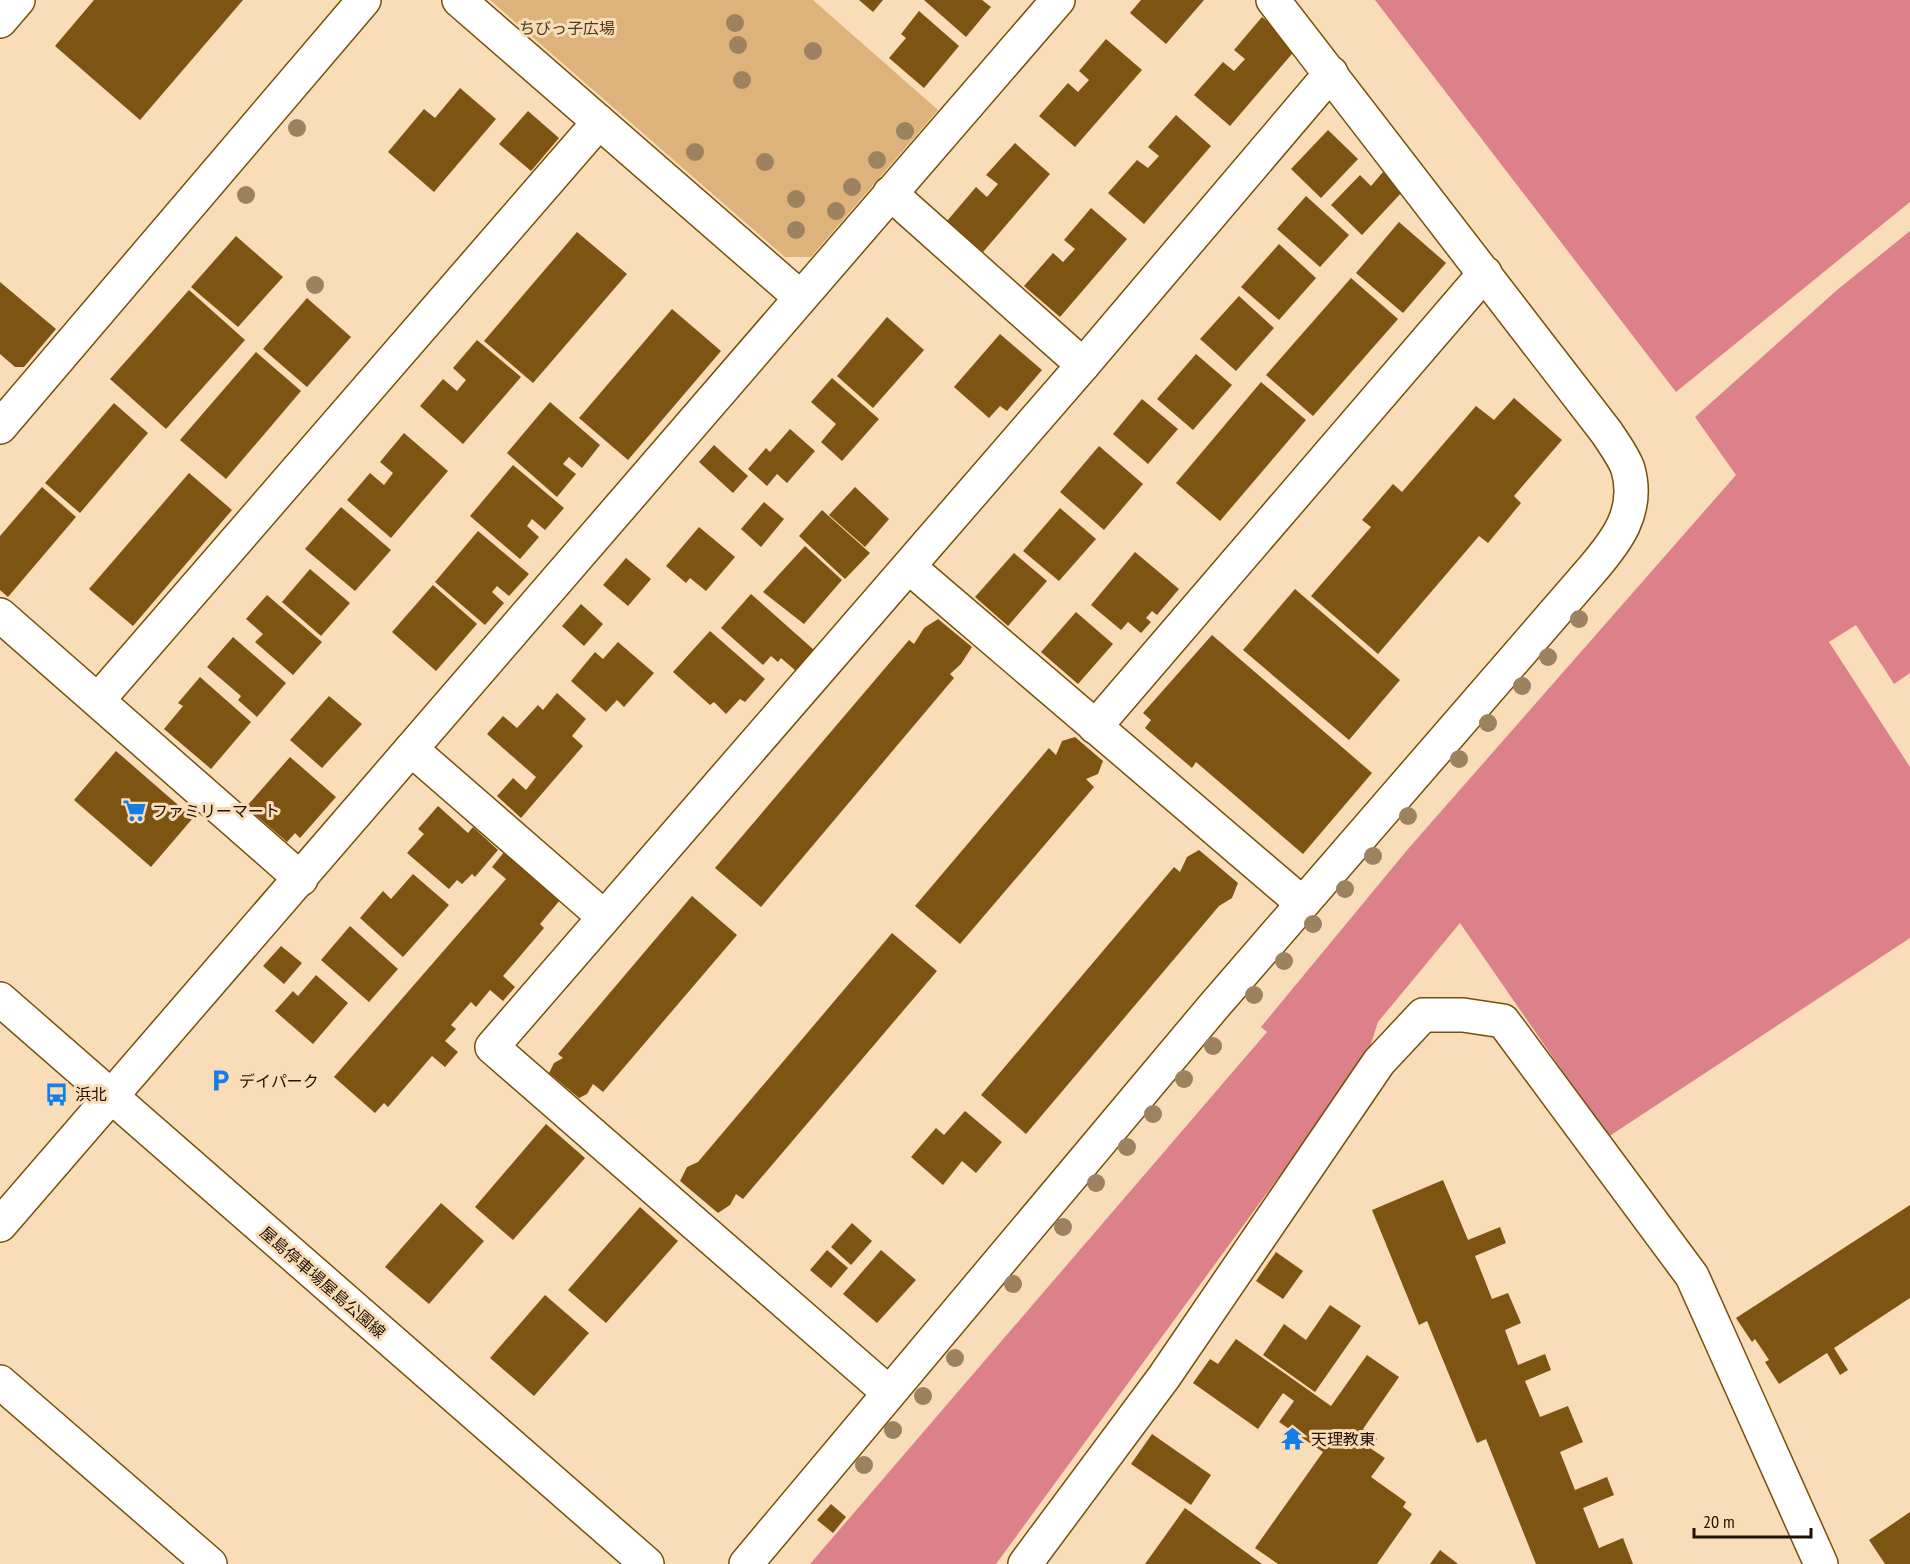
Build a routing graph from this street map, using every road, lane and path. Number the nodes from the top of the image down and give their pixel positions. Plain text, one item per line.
1 (18, 0) edge
2 (364, 0) edge
3 (459, 0) edge
4 (1058, 0) edge
5 (1273, 0) edge
6 (0, 21) edge
7 (1330, 73) junction
8 (599, 122) junction
9 (890, 193) junction
10 (1485, 273) junction
11 (800, 297) junction
12 (1083, 365) junction
13 (6, 407) edge
14 (909, 567) junction
15 (0, 615) edge
16 (98, 700) junction
17 (1095, 727) junction
18 (411, 749) junction
19 (301, 879) junction
20 (1302, 903) junction
21 (604, 917) junction
22 (0, 999) edge
23 (112, 1098) junction
24 (0, 1225) edge
25 (0, 1382) edge
26 (888, 1392) junction
27 (210, 1564) edge
28 (647, 1564) edge
29 (746, 1564) edge
30 (1025, 1564) edge
31 (1821, 1564) edge

1 - 6 street
2 - 13 street
3 - 8 street
4 - 9 street
5 - 7 street
7 - 10 street
7 - 12 street
8 - 11 street
8 - 16 street
9 - 11 street
9 - 12 street
10 - 17 street
10 - 20 street
11 - 18 street
12 - 14 street
14 - 17 street
14 - 21 street
15 - 16 street
16 - 19 street
17 - 20 street
18 - 19 street
18 - 21 street
19 - 23 street
20 - 26 street
21 - 26 street
22 - 23 street, 屋島停車場屋島公園線
23 - 24 street
23 - 28 street, 屋島停車場屋島公園線
25 - 27 street
26 - 29 street
30 - 31 street

